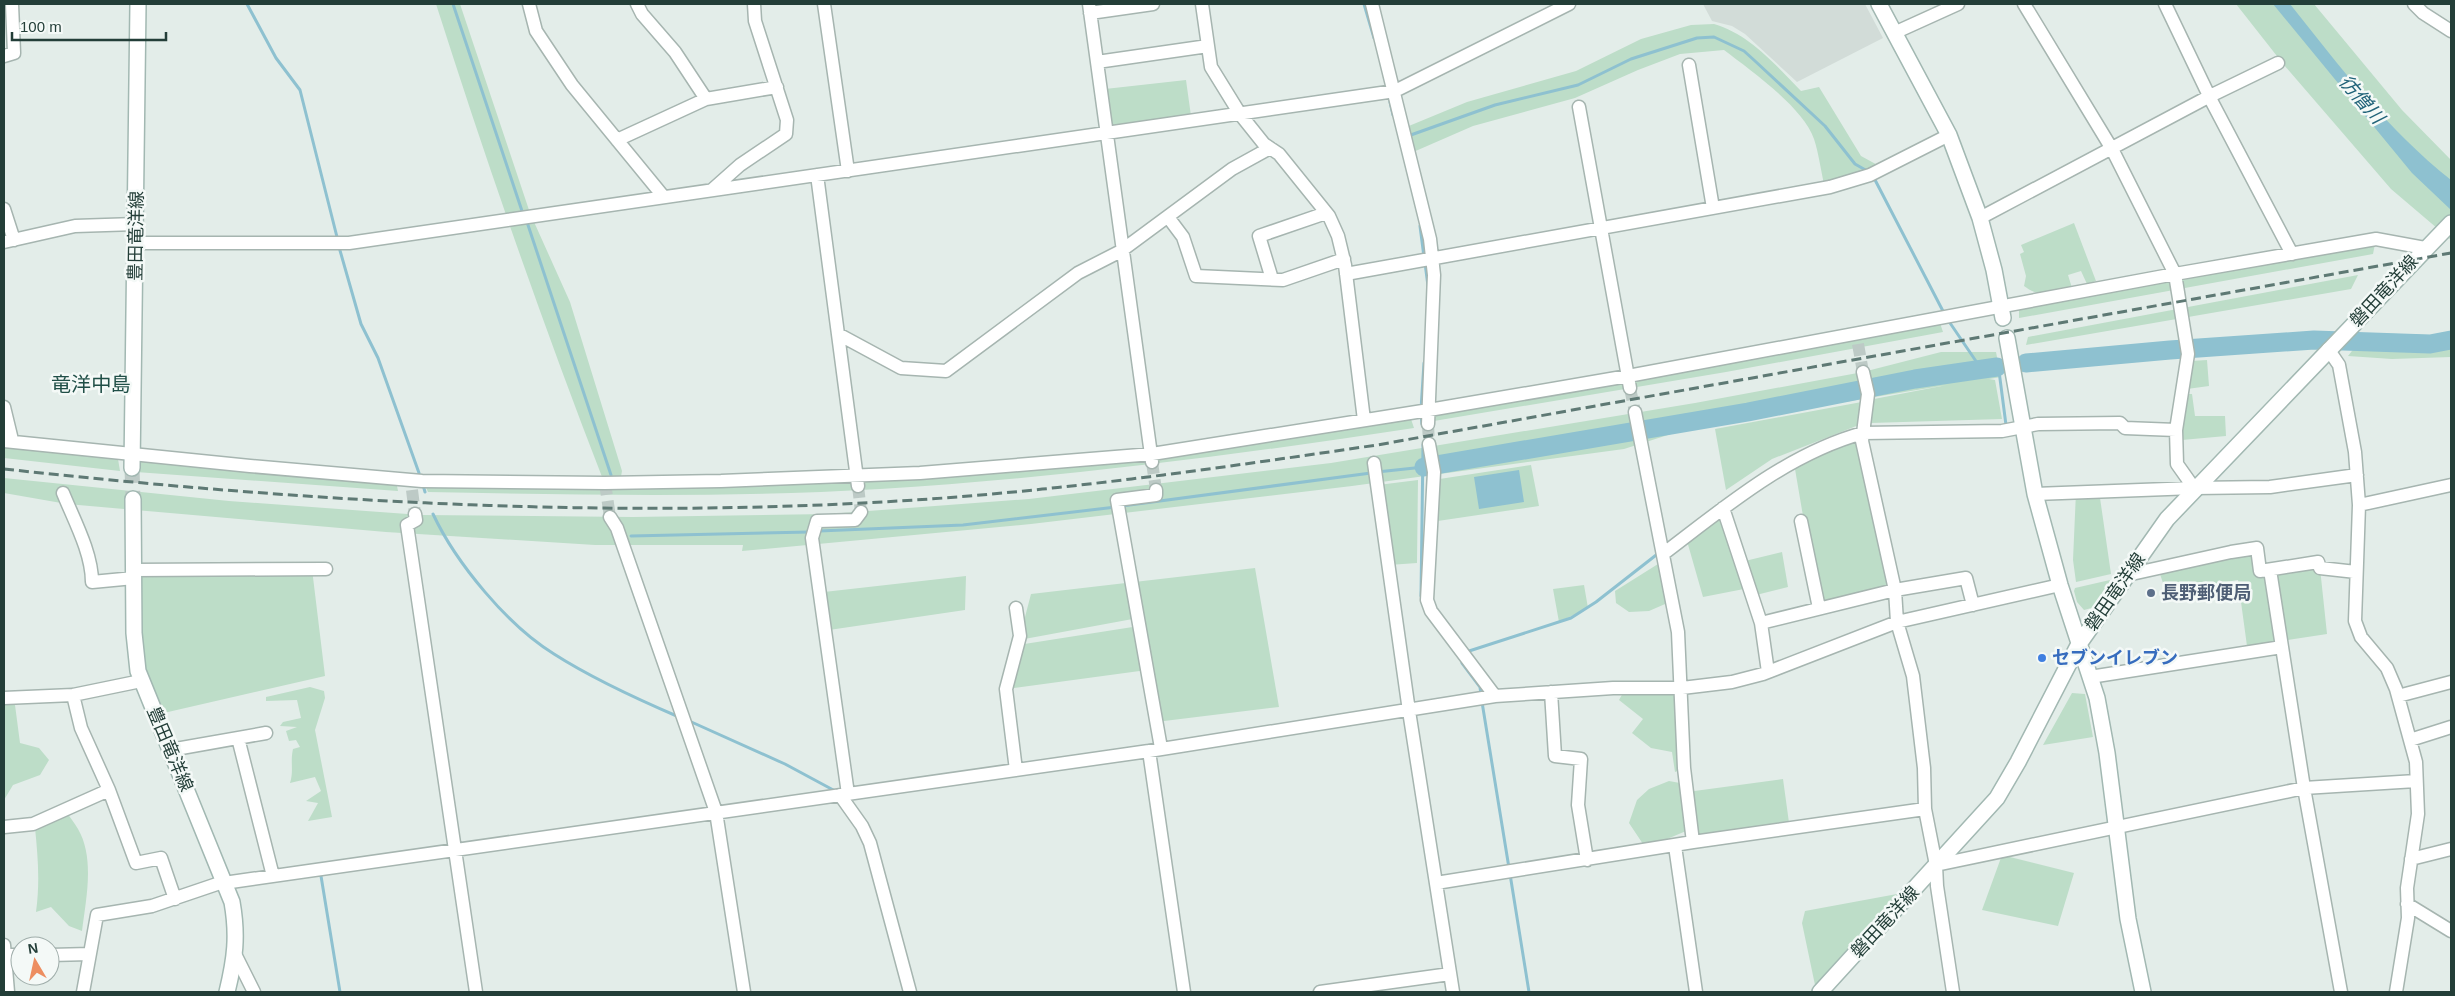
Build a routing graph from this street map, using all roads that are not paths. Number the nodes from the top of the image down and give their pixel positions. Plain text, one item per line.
1 (12, 4) edge
2 (138, 4) edge
3 (528, 4) edge
4 (637, 4) edge
5 (754, 4) edge
6 (824, 4) edge
7 (1153, 4) edge
8 (1202, 4) edge
9 (1372, 4) edge
10 (1569, 4) edge
11 (1879, 4) edge
12 (1958, 4) edge
13 (2024, 4) edge
14 (2165, 4) edge
15 (2414, 4) edge
16 (1089, 8) edge
17 (1548, 9) edge
18 (2451, 31) edge
19 (1894, 32) junction
20 (1208, 46) junction
21 (4, 56) edge
22 (1097, 62) junction
23 (2278, 63) dead end
24 (1689, 65) dead end
25 (777, 87) junction
26 (1395, 91) junction
27 (2210, 96) junction
28 (706, 99) junction
29 (1578, 107) dead end
30 (1240, 114) junction
31 (1106, 133) junction
32 (1949, 135) junction
33 (617, 140) junction
34 (1270, 148) junction
35 (2112, 149) junction
36 (848, 171) junction
37 (817, 175) junction
38 (713, 190) junction
39 (663, 196) junction
40 (1713, 208) junction
41 (4, 210) edge
42 (1326, 213) junction
43 (1168, 217) junction
44 (1980, 218) junction
45 (136, 224) junction
46 (2450, 224) edge
47 (1602, 230) junction
48 (9, 241) edge
49 (137, 243) junction
50 (2425, 248) junction
51 (1121, 251) junction
52 (2292, 254) junction
53 (1433, 258) junction
54 (1344, 260) junction
55 (1346, 274) junction
56 (2176, 274) junction
57 (1272, 279) junction
58 (2002, 312) junction
59 (838, 334) junction
60 (2007, 338) dead end
61 (2328, 349) junction
62 (1863, 372) tunnel mouth
63 (1629, 382) junction
64 (4, 408) edge
65 (1429, 410) junction
66 (1635, 412) tunnel mouth
67 (1364, 420) junction
68 (1428, 424) tunnel mouth
69 (2022, 428) junction
70 (2176, 430) junction
71 (1863, 433) junction
72 (8, 440) edge
73 (1429, 444) tunnel mouth
74 (1152, 458) junction
75 (132, 461) junction
76 (1374, 463) dead end
77 (2357, 475) junction
78 (858, 480) junction
79 (2451, 485) edge
80 (2194, 488) junction
81 (1156, 490) dead end
82 (63, 492) dead end
83 (2036, 494) junction
84 (133, 499) tunnel mouth
85 (2359, 506) junction
86 (1724, 508) junction
87 (861, 512) dead end
88 (415, 514) tunnel mouth
89 (610, 517) tunnel mouth
90 (1801, 521) dead end
91 (1663, 554) junction
92 (326, 569) dead end
93 (2270, 570) junction
94 (2356, 572) junction
95 (134, 574) junction
96 (2127, 574) junction
97 (2060, 585) junction
98 (1895, 590) junction
99 (1973, 605) junction
100 (1016, 608) dead end
101 (1819, 608) junction
102 (1897, 622) junction
103 (1760, 623) junction
104 (2079, 644) junction
105 (2282, 647) junction
106 (1768, 672) junction
107 (2090, 677) junction
108 (141, 681) junction
109 (2451, 682) edge
110 (1682, 688) junction
111 (1551, 692) junction
112 (73, 695) junction
113 (1495, 696) junction
114 (2398, 696) junction
115 (4, 698) edge
116 (1409, 711) junction
117 (2451, 727) edge
118 (266, 733) dead end
119 (238, 738) junction
120 (2410, 740) junction
121 (170, 750) junction
122 (1155, 750) junction
123 (1016, 770) junction
124 (2416, 781) junction
125 (2304, 788) junction
126 (109, 790) junction
127 (844, 794) junction
128 (1925, 809) junction
129 (716, 812) junction
130 (2117, 826) junction
131 (4, 827) edge
132 (1693, 842) junction
133 (1675, 846) junction
134 (2451, 849) edge
135 (455, 850) junction
136 (2411, 859) junction
137 (1587, 860) junction
138 (1936, 865) junction
139 (273, 876) junction
140 (226, 883) junction
141 (1436, 883) junction
142 (175, 899) junction
143 (2408, 904) junction
144 (2451, 931) edge
145 (4, 952) edge
146 (90, 954) junction
147 (60, 955) edge
148 (236, 956) junction
149 (1450, 974) junction
150 (8, 992) edge
151 (83, 992) edge
152 (227, 992) edge
153 (254, 992) edge
154 (476, 992) edge
155 (744, 992) edge
156 (910, 992) edge
157 (1184, 992) edge
158 (1320, 992) edge
159 (1452, 992) edge
160 (1696, 992) edge
161 (1820, 992) edge
162 (1954, 992) edge
163 (2143, 992) edge
164 (2340, 992) edge
165 (2396, 992) edge

1 - 21 street
2 - 45 main road, 豊田竜洋線
3 - 33 street
4 - 28 street
5 - 25 street
6 - 36 street
7 - 16 street
8 - 20 street
9 - 26 street
10 - 17 street
11 - 19 main road
12 - 19 street
13 - 35 street
14 - 27 street
15 - 18 street
16 - 22 street
17 - 26 street
19 - 32 main road
20 - 22 street
20 - 30 street
22 - 31 street
23 - 27 street
24 - 40 street
25 - 28 street
25 - 38 street
26 - 30 street
26 - 53 street
27 - 35 street
27 - 52 street
28 - 33 street
29 - 47 street
30 - 31 street
30 - 34 street
31 - 36 street
31 - 51 street
32 - 40 street
32 - 44 main road
33 - 39 street
34 - 42 street
34 - 43 street
35 - 44 street
35 - 56 street
36 - 37 street
37 - 38 street
37 - 59 street
38 - 39 street
39 - 49 street
40 - 47 street
41 - 48 street
42 - 54 street
42 - 57 street
43 - 51 street
43 - 57 street
44 - 58 main road
45 - 48 street
45 - 49 main road, 豊田竜洋線
46 - 50 main road, 磐田竜洋線
47 - 53 street
47 - 63 street
49 - 75 main road, 豊田竜洋線
50 - 52 street
50 - 61 main road, 磐田竜洋線
51 - 59 street
51 - 74 street
52 - 56 street
53 - 55 street
53 - 65 street
54 - 55 street
54 - 57 street
55 - 67 street
56 - 58 street
56 - 70 street
58 - 63 street
59 - 78 street
60 - 69 main road
61 - 77 street
61 - 80 main road, 磐田竜洋線
62 - 71 street
63 - 65 street
64 - 72 street
65 - 67 street
65 - 68 street
66 - 91 street
67 - 74 street
69 - 70 street
69 - 71 street
69 - 83 main road
70 - 80 street
71 - 86 street
71 - 98 street
72 - 75 street
73 - 113 street
74 - 78 street
75 - 78 street
76 - 116 street
77 - 80 street
77 - 85 street
79 - 85 street
80 - 83 street
80 - 96 main road, 磐田竜洋線
81 - 122 street
82 - 95 street
83 - 97 main road
84 - 95 main road, 豊田竜洋線
85 - 94 street
86 - 91 street
86 - 103 street
87 - 127 street
88 - 135 street
89 - 129 street
90 - 101 street
91 - 110 street
92 - 95 street
93 - 94 street
93 - 96 street
93 - 105 street
94 - 114 street
95 - 108 main road, 豊田竜洋線
96 - 104 main road, 磐田竜洋線
97 - 99 street
97 - 104 main road
98 - 99 street
98 - 101 street
98 - 102 street
99 - 102 street
100 - 123 street
101 - 103 street
102 - 106 street
102 - 128 street
103 - 106 street
104 - 107 main road
104 - 138 main road, 磐田竜洋線
105 - 107 street
105 - 125 street
106 - 110 street
107 - 130 main road
108 - 112 street
108 - 121 main road, 豊田竜洋線
109 - 114 street
110 - 111 street
110 - 132 street
111 - 113 street
111 - 137 street
112 - 115 street
112 - 126 street
113 - 116 street
114 - 120 street
116 - 122 street
116 - 141 street
117 - 120 street
118 - 119 street
119 - 121 street
119 - 139 street
120 - 124 street
121 - 140 main road, 豊田竜洋線
122 - 123 street
122 - 157 street
123 - 127 street
124 - 125 street
124 - 136 street
125 - 130 street
125 - 164 street
126 - 131 street
126 - 142 street
127 - 129 street
127 - 156 street
128 - 132 street
128 - 138 street
129 - 135 street
129 - 155 street
130 - 138 street
130 - 163 main road
132 - 133 street
133 - 137 street
133 - 160 street
134 - 136 street
135 - 139 street
135 - 154 street
136 - 143 street
137 - 141 street
138 - 161 main road, 磐田竜洋線
138 - 162 street
139 - 140 street
140 - 142 street
140 - 148 main road, 豊田竜洋線
141 - 149 street
142 - 146 street
143 - 144 street
143 - 165 street
145 - 150 street
146 - 147 street
146 - 151 street
148 - 152 main road, 豊田竜洋線
148 - 153 street
149 - 158 street
149 - 159 street

